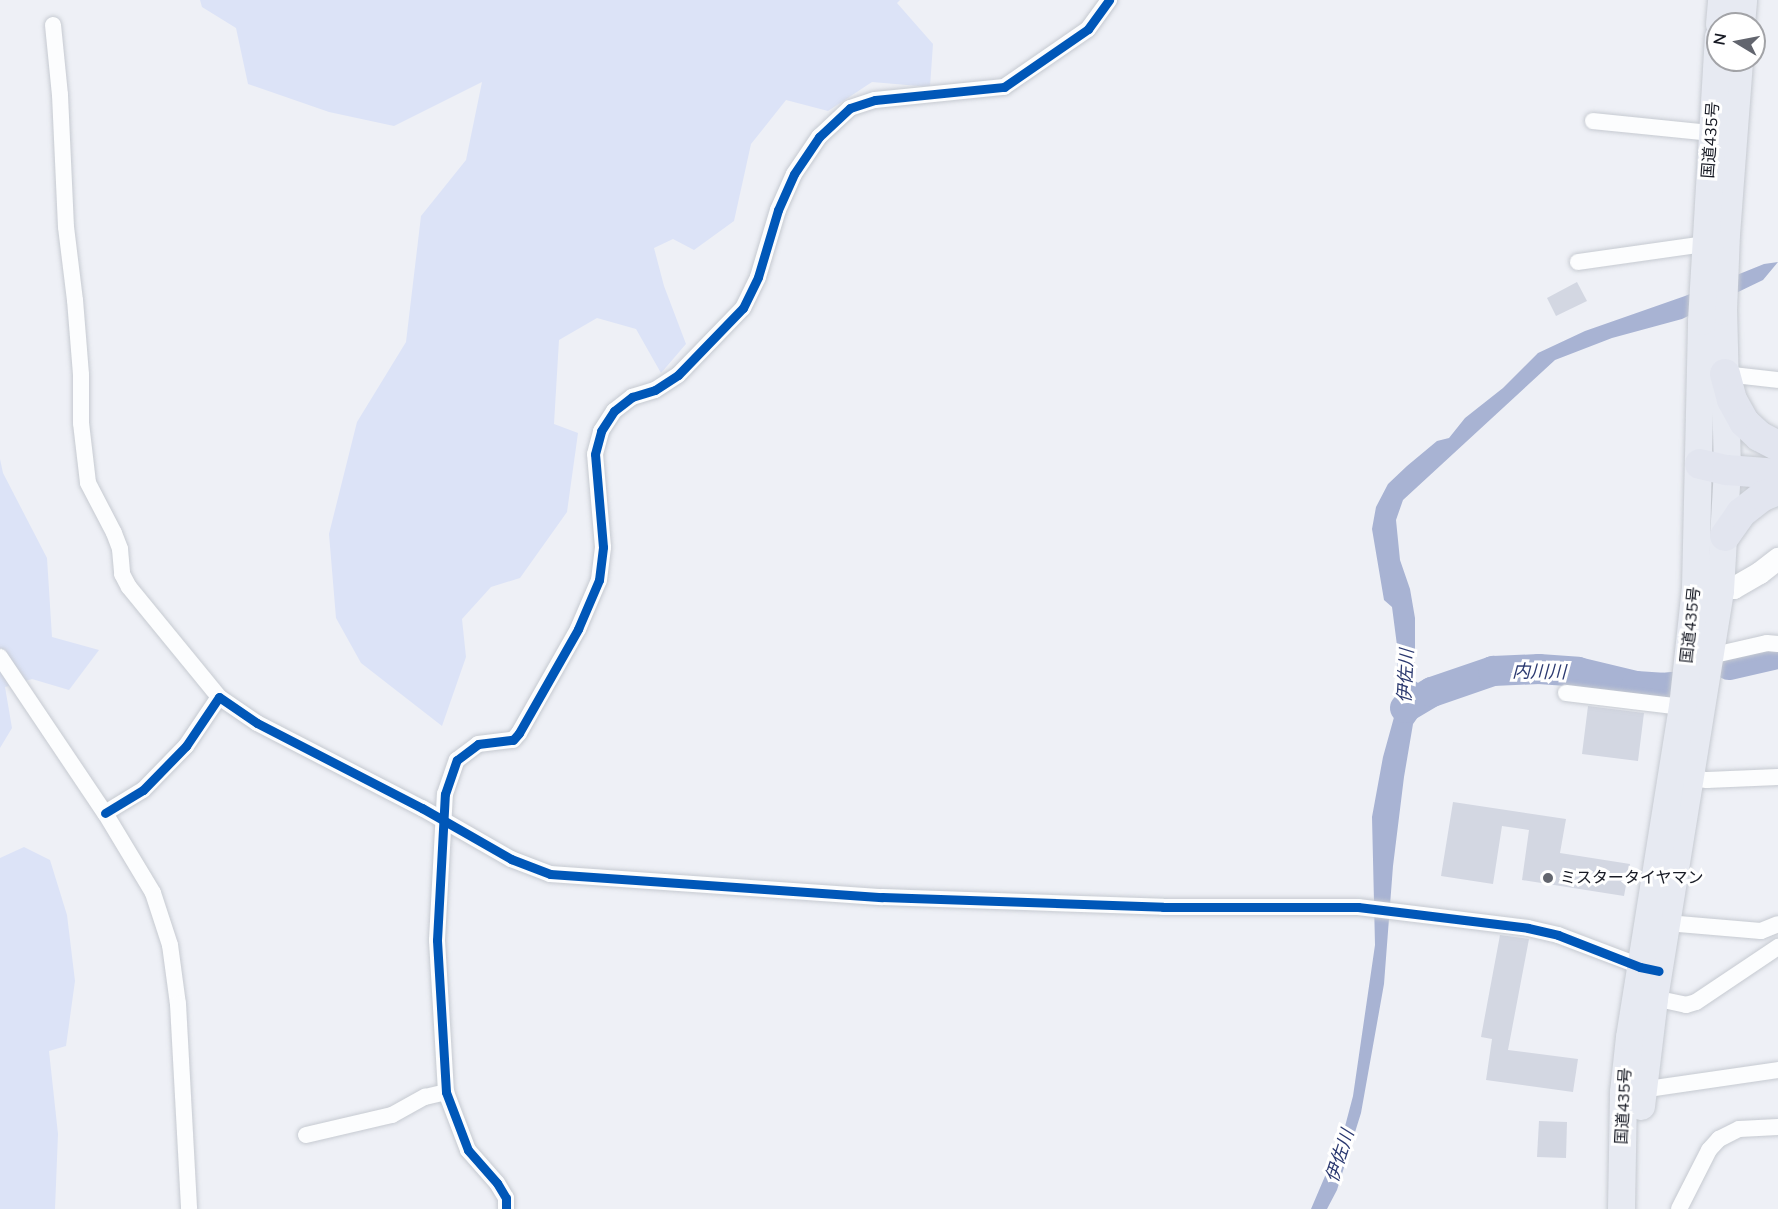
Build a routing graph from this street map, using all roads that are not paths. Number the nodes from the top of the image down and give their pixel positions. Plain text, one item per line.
1 (1109, 0) edge
2 (53, 25) dead end
3 (1716, 72) edge
4 (1738, 72) edge
5 (1593, 121) dead end
6 (1711, 134) junction
7 (1705, 244) junction
8 (1578, 262) dead end
9 (1714, 278) junction
10 (1712, 316) junction
11 (1725, 374) junction
12 (1778, 380) edge
13 (1778, 446) edge
14 (1778, 459) edge
15 (1718, 465) junction
16 (1778, 474) edge
17 (1778, 490) edge
18 (1725, 536) junction
19 (1778, 559) edge
20 (1708, 589) junction
21 (1778, 644) edge
22 (1710, 656) junction
23 (0, 657) edge
24 (1566, 693) dead end
25 (219, 696) junction
26 (1682, 707) junction
27 (1778, 777) edge
28 (1692, 778) junction
29 (105, 813) junction
30 (443, 822) junction
31 (1667, 923) junction
32 (1778, 924) edge
33 (1778, 946) edge
34 (1649, 969) junction
35 (1654, 998) junction
36 (1778, 1070) edge
37 (1641, 1090) junction
38 (446, 1092) junction
39 (1778, 1127) edge
40 (306, 1135) dead end
41 (189, 1209) edge
42 (506, 1209) edge
43 (1622, 1209) edge
44 (1640, 1209) edge
45 (1679, 1209) edge

1 - 30 street
2 - 25 street
3 - 6 highway, 国道435号
4 - 9 highway, 国道435号
5 - 6 street
6 - 7 highway, 国道435号
7 - 8 street
7 - 9 highway, 国道435号
9 - 10 highway, 国道435号
10 - 11 highway, 国道435号
10 - 15 highway, 国道435号
11 - 12 street
11 - 13 highway
11 - 15 highway, 国道435号
14 - 15 highway
15 - 16 highway
15 - 18 highway, 国道435号
15 - 20 highway, 国道435号
17 - 18 highway
18 - 20 highway, 国道435号
19 - 20 main road
20 - 22 highway, 国道435号
20 - 26 highway, 国道435号
21 - 22 street
22 - 28 highway, 国道435号
23 - 29 street
24 - 26 street
25 - 29 street
25 - 30 street
26 - 34 highway, 国道435号
27 - 28 street
28 - 31 highway, 国道435号
29 - 41 street
30 - 34 street
30 - 38 street
31 - 32 street
31 - 34 highway, 国道435号
33 - 35 street
34 - 35 highway, 国道435号
34 - 43 highway, 国道435号
35 - 37 highway, 国道435号
36 - 37 street
37 - 44 highway, 国道435号
38 - 40 street
38 - 42 street
39 - 45 street

